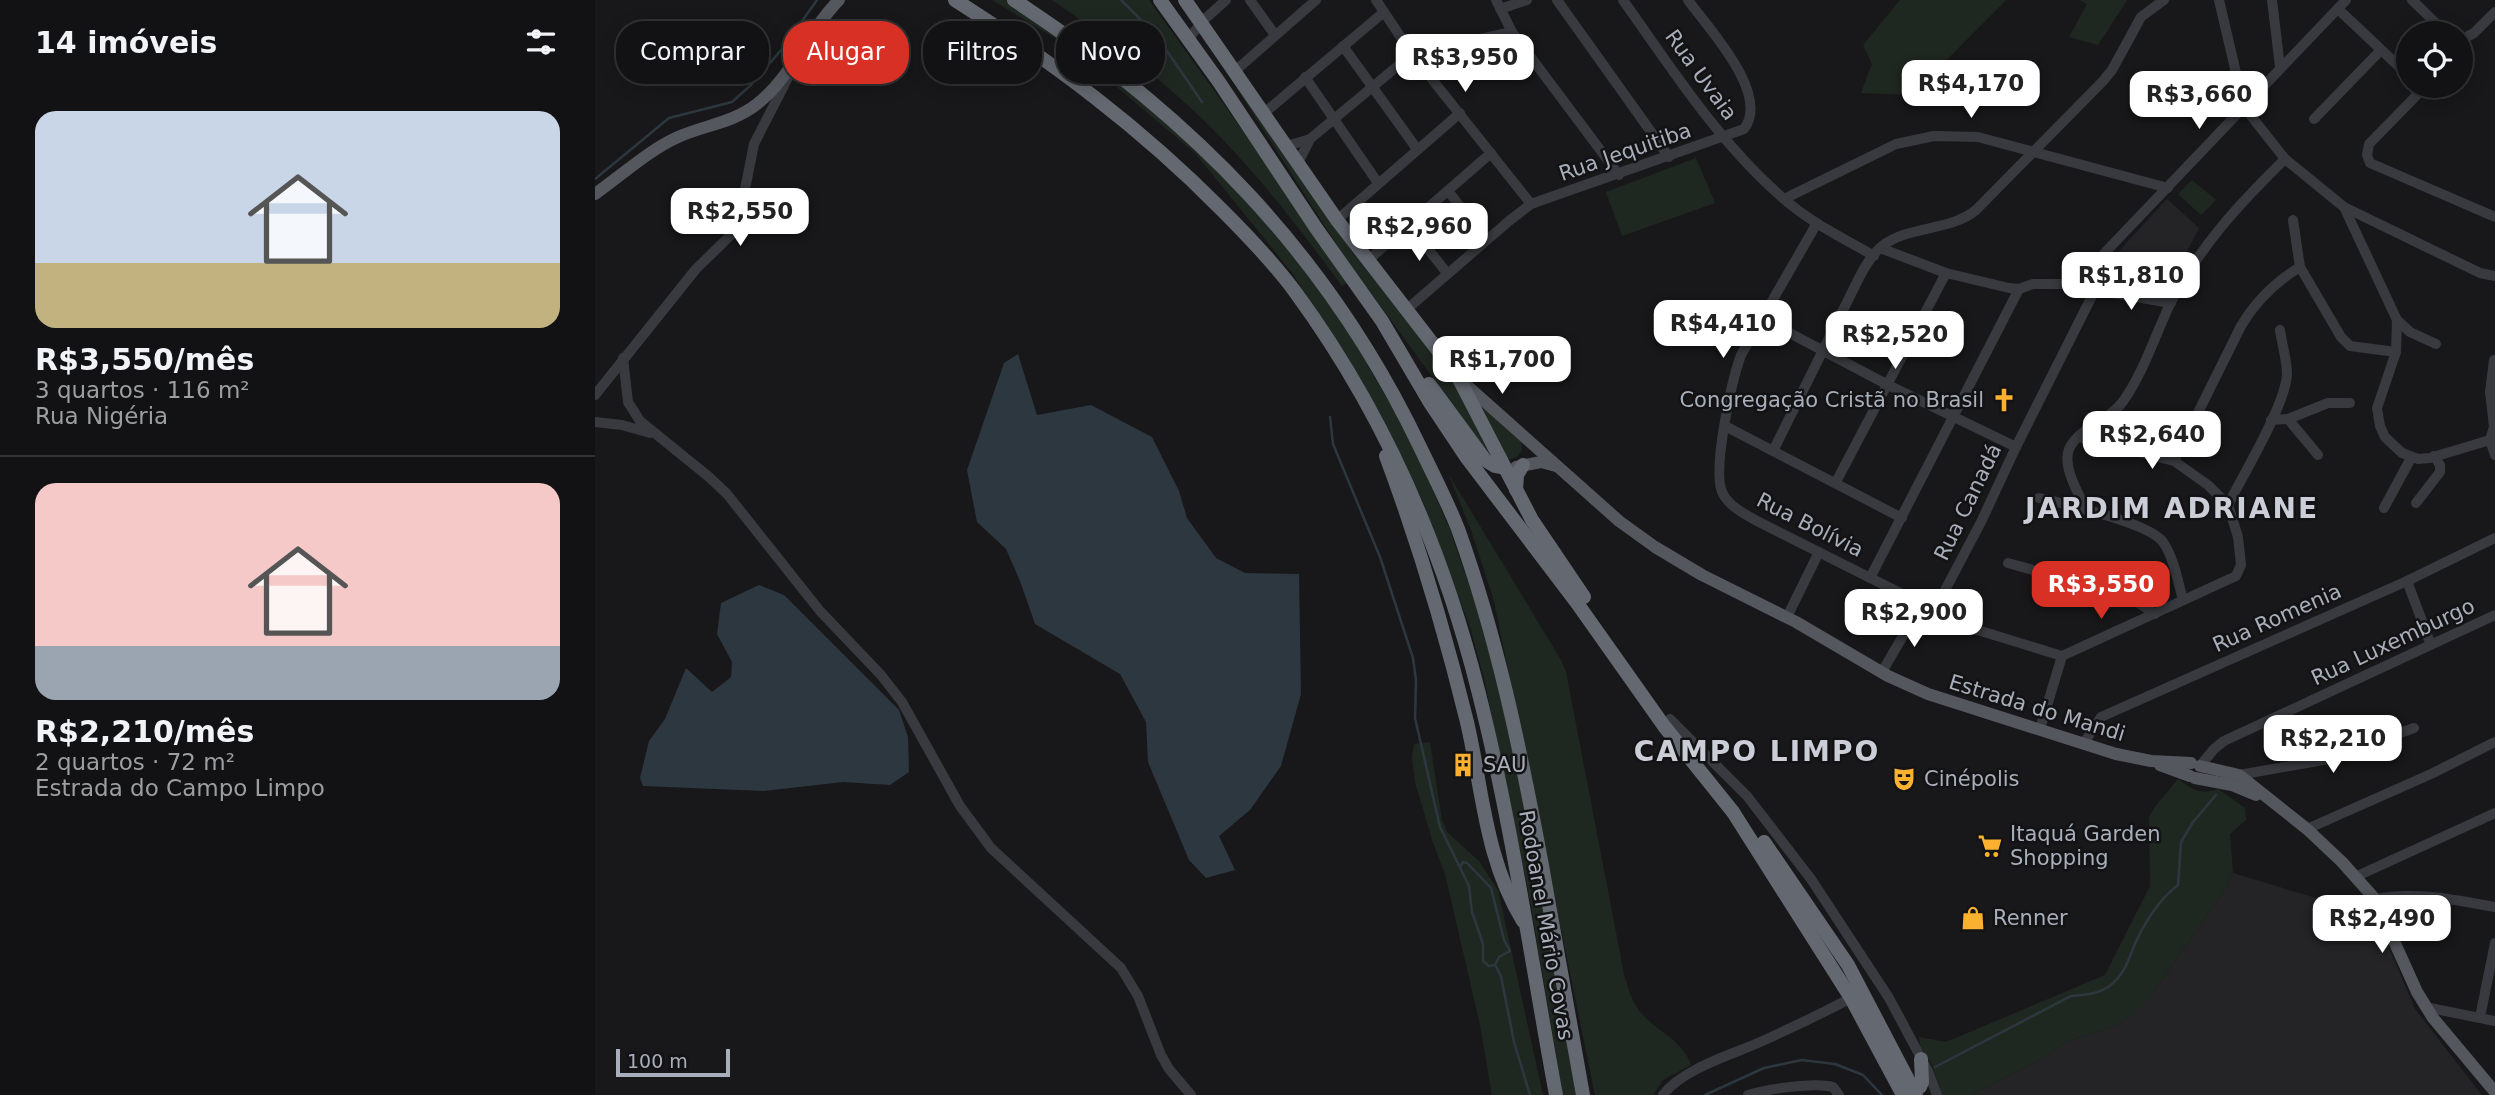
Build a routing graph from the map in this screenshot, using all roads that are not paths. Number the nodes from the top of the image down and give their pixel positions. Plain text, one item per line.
1 (955, 0) edge
2 (1014, 0) edge
3 (1160, 0) edge
4 (1185, 0) edge
5 (1226, 0) edge
6 (1250, 0) edge
7 (1316, 0) edge
8 (1376, 0) edge
9 (1527, 0) edge
10 (1557, 0) edge
11 (1623, 0) edge
12 (1688, 0) edge
13 (2164, 0) edge
14 (2219, 0) edge
15 (2272, 0) edge
16 (2346, 0) edge
17 (837, 1) edge
18 (2420, 2) edge
19 (1498, 5) edge
20 (2338, 9) junction
21 (1384, 12) junction
22 (2495, 12) edge
23 (822, 21) edge
24 (2436, 21) edge
25 (1202, 23) junction
26 (1512, 32) junction
27 (2473, 34) edge
28 (1275, 35) junction
29 (1188, 39) junction
30 (1343, 46) junction
31 (2381, 50) junction
32 (1412, 54) junction
33 (2396, 64) edge
34 (2280, 67) junction
35 (1235, 71) junction
36 (783, 75) edge
37 (1307, 81) junction
38 (785, 84) edge
39 (1371, 86) junction
40 (2414, 98) edge
41 (2244, 107) junction
42 (1460, 113) junction
43 (1263, 114) junction
44 (1332, 119) junction
45 (2314, 119) dead end
46 (1722, 138) junction
47 (1310, 139) junction
48 (1287, 146) junction
49 (1417, 149) junction
50 (2035, 151) junction
51 (1491, 153) junction
52 (1669, 157) junction
53 (2285, 159) junction
54 (1298, 163) junction
55 (1619, 175) junction
56 (1378, 183) junction
57 (2168, 188) junction
58 (595, 194) edge
59 (1451, 195) junction
60 (1784, 199) junction
61 (1531, 204) junction
62 (2344, 207) junction
63 (2495, 217) edge
64 (1337, 220) junction
65 (2293, 220) dead end
66 (1817, 223) junction
67 (1412, 229) junction
68 (1486, 240) junction
69 (1877, 252) junction
70 (1367, 261) junction
71 (2301, 267) junction
72 (1447, 273) junction
73 (1946, 273) junction
74 (2495, 276) edge
75 (2075, 284) junction
76 (2019, 289) junction
77 (2095, 290) junction
78 (2171, 303) junction
79 (1406, 310) junction
80 (1763, 319) junction
81 (2397, 320) junction
82 (1382, 321) junction
83 (2280, 330) dead end
84 (2437, 344) dead end
85 (1823, 350) junction
86 (2396, 352) junction
87 (623, 358) junction
88 (2494, 360) edge
89 (1457, 375) junction
90 (1888, 385) junction
91 (595, 395) edge
92 (1365, 398) junction
93 (2350, 403) dead end
94 (1954, 417) junction
95 (2288, 419) junction
96 (2271, 420) junction
97 (595, 422) edge
98 (1725, 425) junction
99 (656, 435) junction
100 (2078, 437) junction
101 (1526, 439) junction
102 (2490, 440) junction
103 (2016, 447) junction
104 (1774, 449) junction
105 (2318, 455) dead end
106 (2495, 455) edge
107 (2434, 456) junction
108 (2411, 458) junction
109 (2174, 461) junction
110 (1523, 465) junction
111 (1560, 467) junction
112 (1505, 468) junction
113 (1836, 482) junction
114 (1516, 490) junction
115 (2039, 498) dead end
116 (2416, 503) dead end
117 (2228, 505) junction
118 (2385, 508) dead end
119 (2086, 510) junction
120 (1902, 518) junction
121 (2495, 538) edge
122 (1819, 552) junction
123 (2008, 563) dead end
124 (1870, 578) junction
125 (2407, 581) junction
126 (2183, 600) junction
127 (1929, 609) junction
128 (2155, 614) junction
129 (2495, 615) edge
130 (1787, 617) junction
131 (2431, 645) junction
132 (2062, 656) junction
133 (1882, 672) junction
134 (1670, 719) junction
135 (2414, 728) dead end
136 (2040, 729) junction
137 (2495, 742) edge
138 (2084, 743) junction
139 (2194, 771) junction
140 (2239, 775) junction
141 (2281, 808) junction
142 (2495, 813) edge
143 (2307, 829) junction
144 (2355, 877) junction
145 (2375, 899) junction
146 (2495, 906) edge
147 (1528, 929) junction
148 (2495, 943) edge
149 (1851, 998) junction
150 (2425, 1007) junction
151 (2480, 1017) junction
152 (2495, 1021) edge
153 (1921, 1059) junction
154 (2495, 1092) edge
155 (1911, 1093) edge
156 (1191, 1095) edge
157 (1556, 1095) edge
158 (1583, 1095) edge
159 (1663, 1095) edge
160 (1748, 1095) edge
161 (1839, 1095) edge
162 (1937, 1095) edge

1 - 92 highway, Rodoanel Mário Covas
2 - 158 highway, Rodoanel Mário Covas
3 - 29 highway
4 - 25 highway
5 - 25 street
6 - 28 street
7 - 28 street
8 - 21 street
9 - 19 street
10 - 52 street
11 - 46 street, Rua Uvaia
12 - 46 street, Rua Jequitiba
13 - 50 street
14 - 41 street
15 - 34 street
16 - 20 street
17 - 23 main road
18 - 24 street
19 - 26 street
20 - 31 street
20 - 34 street
21 - 30 street
21 - 32 street
22 - 27 street
25 - 29 street
25 - 35 highway
26 - 32 street
26 - 55 street
28 - 35 street
29 - 82 highway
30 - 37 street
30 - 39 street
31 - 33 street
31 - 45 street
32 - 39 street
32 - 42 street
34 - 41 street
35 - 43 highway
36 - 58 main road
37 - 43 street
37 - 44 street
38 - 87 street
39 - 44 street
39 - 49 street
40 - 63 street
41 - 53 street
41 - 57 street
42 - 49 street
42 - 51 street
43 - 48 highway
44 - 47 street
44 - 56 street
46 - 52 street, Rua Jequitiba
46 - 60 street, Rua Uvaia
47 - 48 street
47 - 54 street
48 - 54 highway
49 - 56 street
50 - 57 street
50 - 60 street
50 - 69 street
51 - 59 street
51 - 61 street
52 - 55 street, Rua Jequitiba
53 - 62 street
53 - 78 street
54 - 64 highway
55 - 61 street, Rua Jequitiba
56 - 64 street
57 - 75 street
59 - 67 street
59 - 68 street
60 - 66 street, Rua Uvaia
61 - 68 street, Rua Jequitiba
62 - 74 street
62 - 81 street
64 - 70 highway
65 - 71 street
66 - 69 street, Rua Uvaia
66 - 80 street
67 - 70 street
67 - 72 street
68 - 72 street, Rua Jequitiba
69 - 73 street, Rua Uvaia
69 - 85 street
70 - 79 highway
71 - 86 street
71 - 109 street
72 - 79 street, Rua Jequitiba
73 - 76 street, Rua Uvaia
73 - 90 street
75 - 76 street
75 - 77 street
76 - 94 street
77 - 78 street
77 - 103 street, Rua Canadá
78 - 100 street
79 - 89 highway
80 - 85 street
80 - 98 street
81 - 84 street
81 - 86 street
82 - 112 highway
82 - 149 highway
83 - 96 street
85 - 90 street
85 - 104 street
86 - 108 street
87 - 91 street
87 - 99 street
88 - 102 street
89 - 101 main road, Estrada do Mandi
89 - 112 highway
90 - 94 street
90 - 113 street
92 - 147 highway
92 - 147 highway, Rodoanel Mário Covas
93 - 95 street
94 - 103 street
94 - 120 street
95 - 96 street
95 - 105 street
96 - 117 street
97 - 99 street
98 - 104 street
98 - 122 street, Rua Bolívia
99 - 156 street
100 - 109 street
100 - 119 street
101 - 110 main road
101 - 111 main road, Estrada do Mandi
102 - 106 street
102 - 107 street
103 - 127 street, Rua Canadá
104 - 113 street
107 - 108 street
107 - 116 street
108 - 118 street
109 - 117 street
110 - 111 main road
110 - 112 main road
110 - 114 highway
111 - 130 main road, Estrada do Mandi
112 - 114 highway
113 - 120 street
114 - 134 highway
115 - 119 street
117 - 126 street
119 - 126 street
120 - 124 street
121 - 125 street, Rua Romenia
122 - 124 street, Rua Bolívia
122 - 130 street
123 - 128 street
124 - 127 street, Rua Bolívia
125 - 131 street
125 - 138 street, Rua Romenia
126 - 128 street
127 - 132 street, Rua Bolívia
127 - 133 street, Rua Canadá
128 - 132 street
129 - 131 street, Rua Luxemburgo
130 - 133 main road, Estrada do Mandi
131 - 139 street, Rua Luxemburgo
132 - 136 street
133 - 136 main road, Estrada do Mandi
134 - 153 street
134 - 155 highway
135 - 140 street
136 - 138 main road, Estrada do Mandi
137 - 143 street
138 - 139 main road, Estrada do Mandi
139 - 140 main road, Estrada do Mandi
139 - 141 main road, Estrada do Mandi
140 - 141 main road, Estrada do Mandi
141 - 143 main road, Estrada do Mandi
142 - 144 street
143 - 144 main road, Estrada do Mandi
144 - 145 main road, Estrada do Mandi
145 - 146 street
145 - 150 main road, Estrada do Mandi
147 - 157 highway, Rodoanel Mário Covas
148 - 151 street
149 - 155 highway
149 - 159 street
150 - 151 street
150 - 154 main road, Estrada do Mandi
151 - 152 street
153 - 155 highway
153 - 162 street
160 - 161 street

